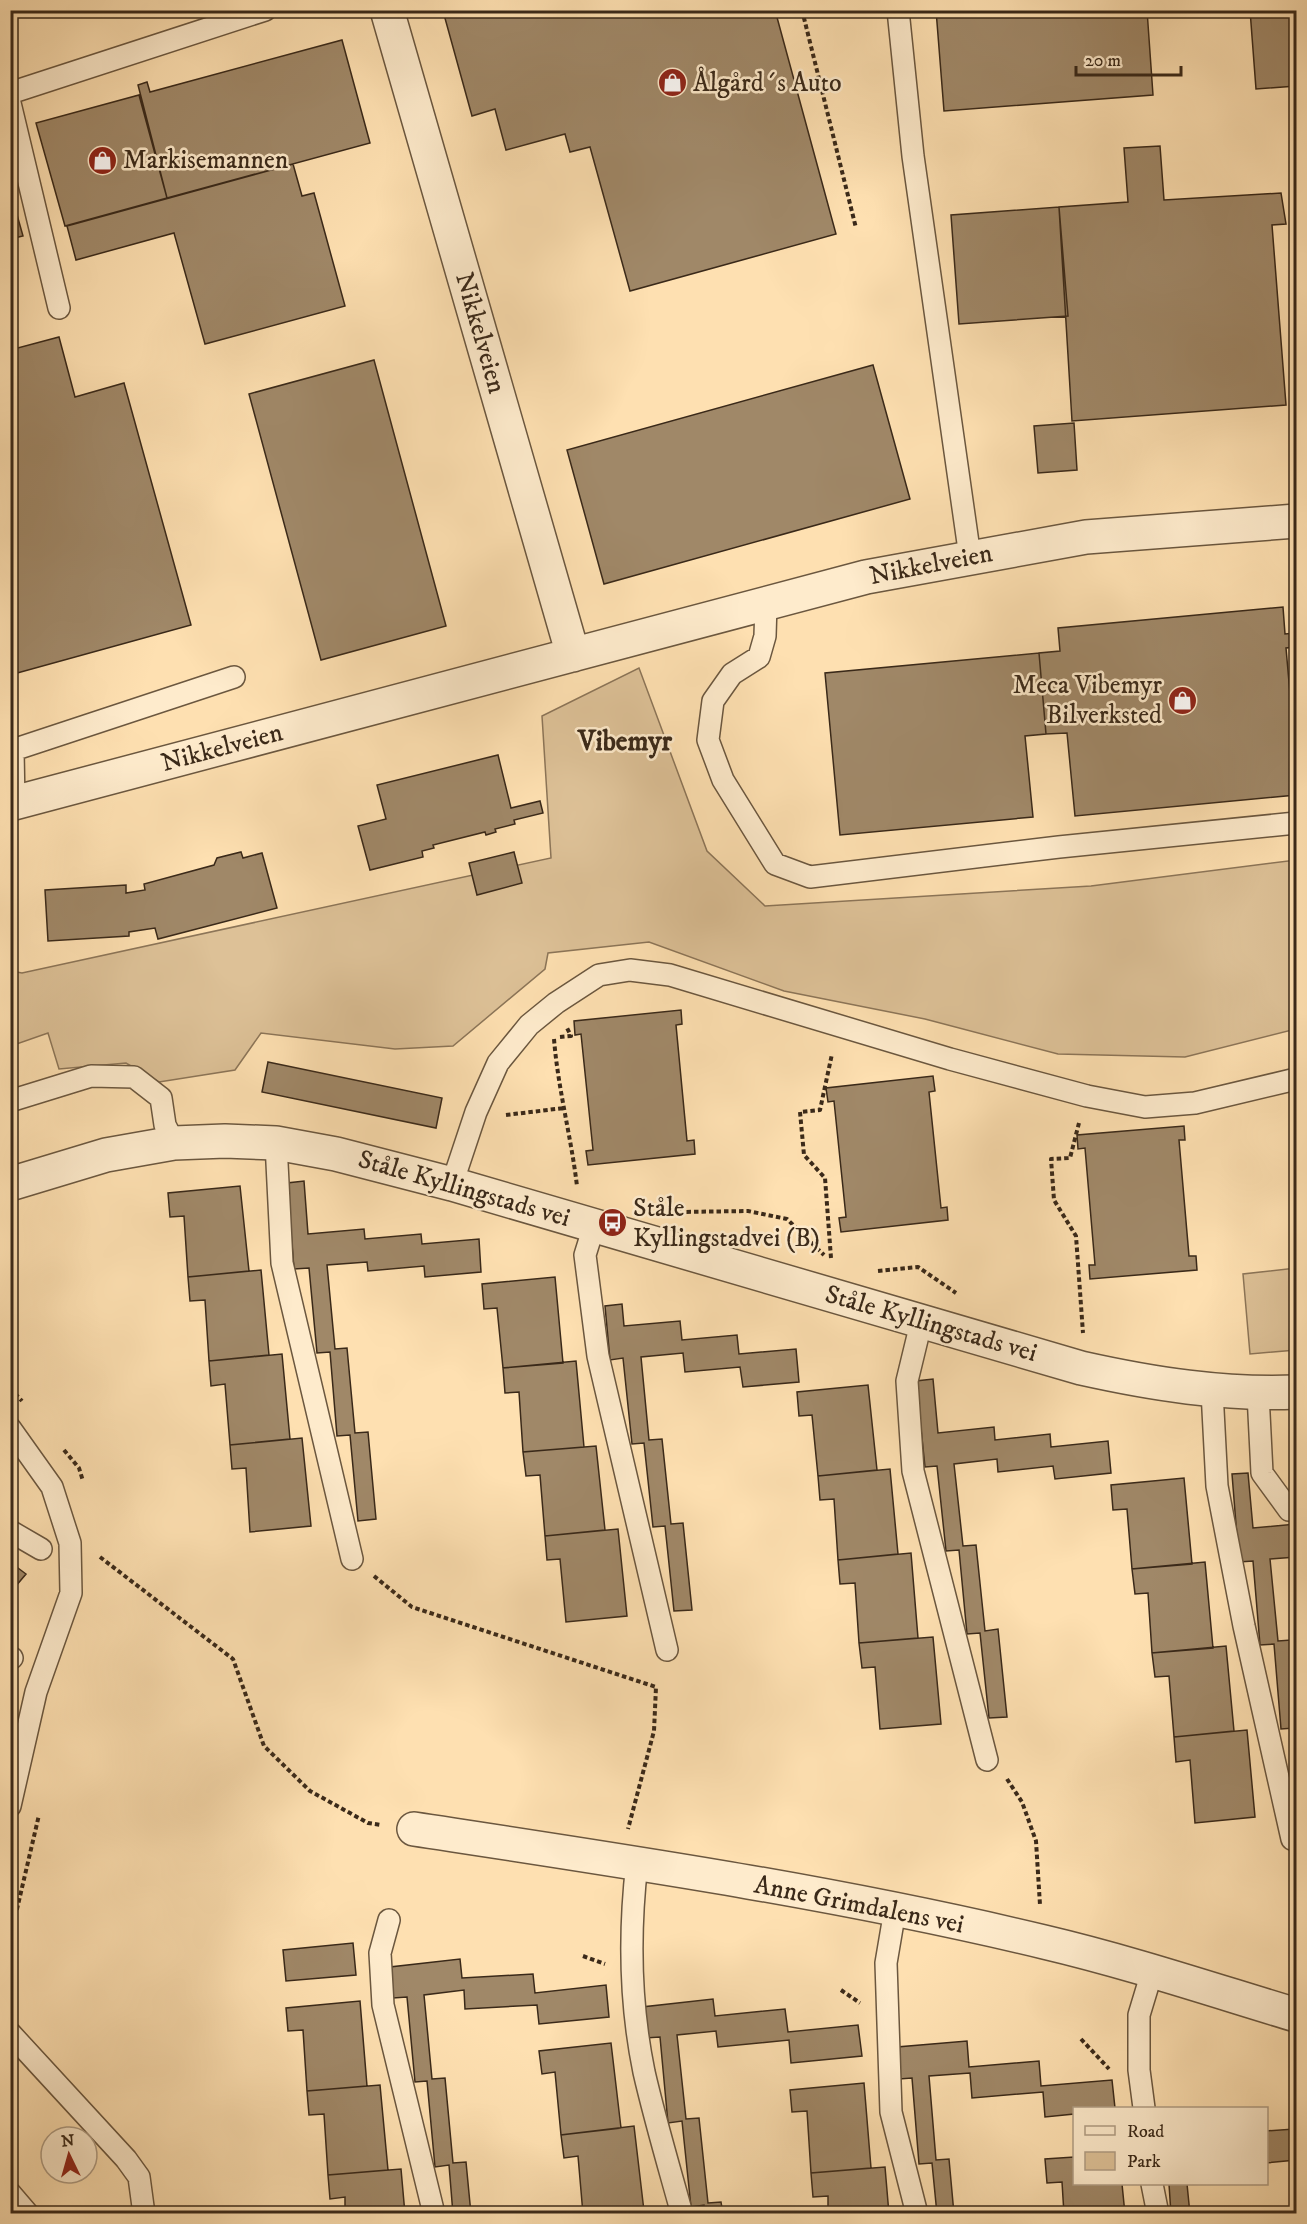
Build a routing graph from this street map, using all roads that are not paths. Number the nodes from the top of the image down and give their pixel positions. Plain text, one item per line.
1 (265, 10) edge
2 (387, 10) edge
3 (898, 10) edge
4 (10, 93) edge
5 (10, 103) edge
6 (59, 308) dead end
7 (1296, 521) edge
8 (970, 557) junction
9 (766, 604) junction
10 (573, 655) junction
11 (234, 677) dead end
12 (12, 804) edge
13 (1296, 823) edge
14 (1296, 1079) edge
15 (10, 1101) edge
16 (174, 1143) junction
17 (276, 1143) junction
18 (10, 1184) edge
19 (453, 1184) junction
20 (594, 1226) junction
21 (922, 1319) junction
22 (1212, 1391) junction
23 (1296, 1392) edge
24 (1258, 1394) junction
25 (10, 1428) edge
26 (1296, 1509) edge
27 (10, 1531) edge
28 (41, 1549) dead end
29 (352, 1559) road end
30 (667, 1650) dead end
31 (987, 1760) road end
32 (10, 1806) edge
33 (414, 1829) road end
34 (1292, 1839) dead end
35 (628, 1862) junction
36 (895, 1910) junction
37 (389, 1920) dead end
38 (1152, 1972) junction
39 (1296, 2015) edge
40 (10, 2033) edge
41 (1144, 2107) edge
42 (1152, 2185) edge
43 (10, 2193) edge
44 (28, 2214) edge
45 (144, 2214) edge
46 (434, 2214) edge
47 (682, 2214) edge
48 (917, 2214) edge
49 (1158, 2214) edge

1 - 4 lane
2 - 10 street, Nikkelveien
3 - 8 lane
5 - 6 lane
7 - 8 street, Nikkelveien
8 - 9 street, Nikkelveien
9 - 10 street, Nikkelveien
9 - 13 lane
10 - 12 street, Nikkelveien
11 - 12 lane
14 - 19 lane
15 - 16 lane
16 - 17 street, Ståle Kyllingstads vei
16 - 18 street, Ståle Kyllingstads vei
17 - 19 street, Ståle Kyllingstads vei
17 - 29 lane
19 - 20 street, Ståle Kyllingstads vei
20 - 21 street, Ståle Kyllingstads vei
20 - 30 lane
21 - 22 street, Ståle Kyllingstads vei
21 - 31 lane
22 - 24 street, Ståle Kyllingstads vei
22 - 34 lane
23 - 24 street, Ståle Kyllingstads vei
24 - 26 lane
25 - 32 lane
27 - 28 lane
33 - 35 street, Anne Grimdalens vei
35 - 36 street, Anne Grimdalens vei
35 - 47 lane
36 - 38 street, Anne Grimdalens vei
36 - 48 lane
37 - 46 lane
38 - 39 street, Anne Grimdalens vei
38 - 41 lane
40 - 45 lane
42 - 49 lane
43 - 44 lane

